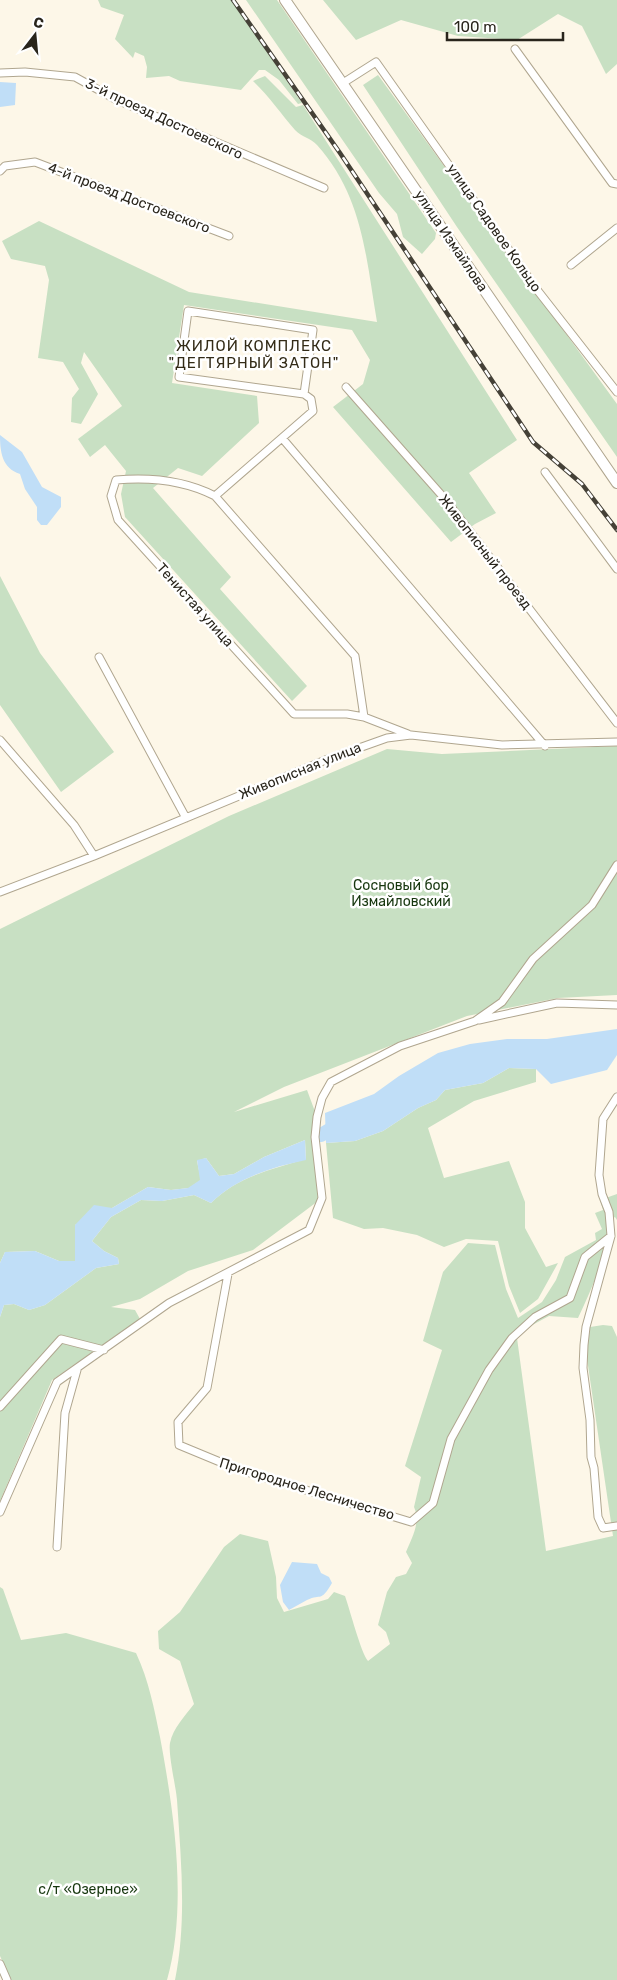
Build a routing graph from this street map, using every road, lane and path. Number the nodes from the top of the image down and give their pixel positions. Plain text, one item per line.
1 (285, 0) edge
2 (515, 49) dead end
3 (0, 73) edge
4 (343, 83) junction
5 (0, 171) edge
6 (617, 184) edge
7 (324, 188) dead end
8 (617, 228) edge
9 (229, 236) dead end
10 (571, 265) dead end
11 (346, 387) dead end
12 (617, 392) edge
13 (304, 394) junction
14 (282, 438) junction
15 (545, 472) dead end
16 (617, 483) edge
17 (215, 496) junction
18 (617, 569) edge
19 (99, 657) dead end
20 (364, 717) junction
21 (617, 723) edge
22 (411, 735) junction
23 (0, 740) edge
24 (617, 742) edge
25 (545, 746) junction
26 (186, 818) junction
27 (94, 856) junction
28 (617, 865) edge
29 (0, 892) edge
30 (617, 1005) edge
31 (475, 1021) junction
32 (617, 1096) edge
33 (611, 1236) junction
34 (228, 1274) junction
35 (104, 1350) junction
36 (77, 1370) junction
37 (0, 1407) edge
38 (1, 1509) edge
39 (617, 1526) edge
40 (57, 1546) dead end
41 (0, 1964) edge
42 (8, 1980) edge

1 - 4 main road, улица Измайлова
2 - 6 street
3 - 7 street, 3-й проезд Достоевского
4 - 12 street, улица Садовое Кольцо
4 - 16 main road, улица Измайлова
5 - 9 street, 4-й проезд Достоевского
8 - 10 street
11 - 21 street, Живописный проезд
13 - 13 street
13 - 14 street
14 - 17 street
14 - 25 street
15 - 18 street
17 - 20 street
17 - 20 street, Тенистая улица
19 - 26 street
20 - 22 street, Тенистая улица
22 - 25 street, Живописная улица
22 - 26 street, Живописная улица
23 - 27 street
24 - 25 street, Живописная улица
26 - 27 street, Живописная улица
27 - 29 street, Живописная улица
28 - 31 street
30 - 31 street
31 - 34 street
32 - 33 street
33 - 34 street, Пригородное Лесничество
33 - 39 street
34 - 35 street
35 - 36 street
35 - 37 street
36 - 38 street
36 - 40 street
41 - 42 street

